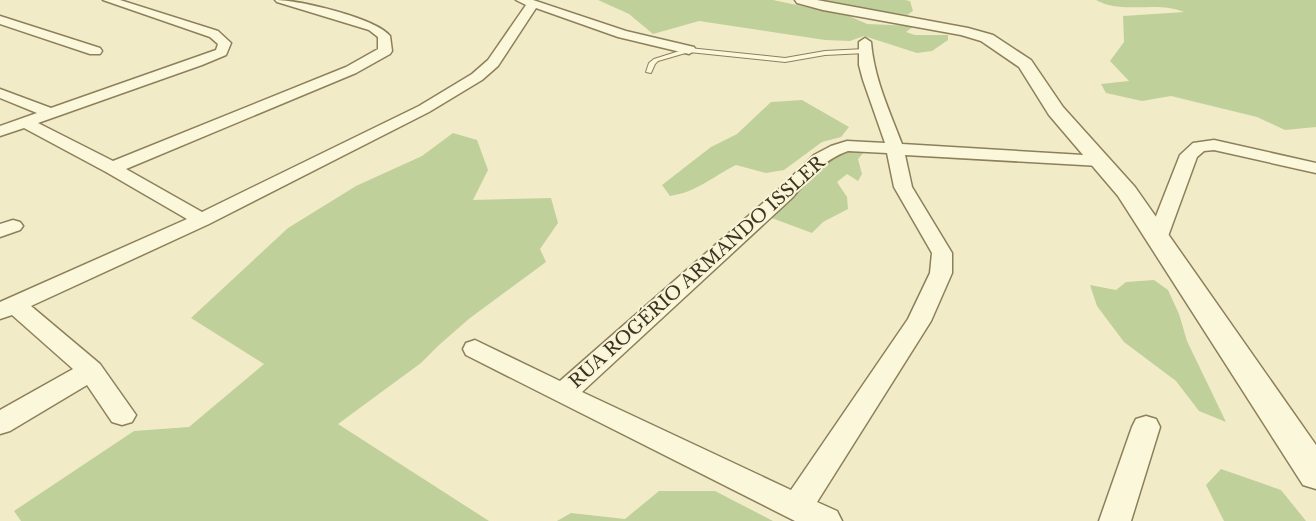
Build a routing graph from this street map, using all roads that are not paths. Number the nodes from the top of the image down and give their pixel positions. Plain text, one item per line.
1 (109, 0) edge
2 (282, 0) edge
3 (802, 0) edge
4 (528, 2) edge
5 (0, 20) edge
6 (865, 47) joint
7 (688, 50) junction
8 (95, 51) dead end
9 (649, 72) dead end
10 (0, 93) edge
11 (51, 113) junction
12 (24, 122) junction
13 (0, 131) edge
14 (895, 149) junction
15 (1100, 161) junction
16 (112, 168) junction
17 (1316, 168) edge
18 (202, 220) junction
19 (1158, 239) junction
20 (7, 308) edge
21 (475, 349) dead end
22 (91, 371) junction
23 (563, 394) junction
24 (122, 415) dead end
25 (0, 423) edge
26 (1146, 427) dead end
27 (1316, 474) edge
28 (797, 507) junction
29 (826, 521) edge
30 (1114, 521) edge

1 - 11 street
2 - 16 street
3 - 15 street
4 - 7 street
4 - 18 street
5 - 8 street
6 - 7 lane
6 - 14 street
7 - 9 lane
10 - 11 street
11 - 12 street
12 - 13 street
12 - 16 street
14 - 15 street, RUA ROGÉRIO ARMANDO ISSLER
14 - 23 street, RUA ROGÉRIO ARMANDO ISSLER
14 - 28 street
15 - 19 street
16 - 18 street
17 - 19 street
18 - 20 street
19 - 27 street
20 - 22 street
21 - 23 street
22 - 24 street
22 - 25 street
23 - 28 street
26 - 30 street
28 - 29 street

